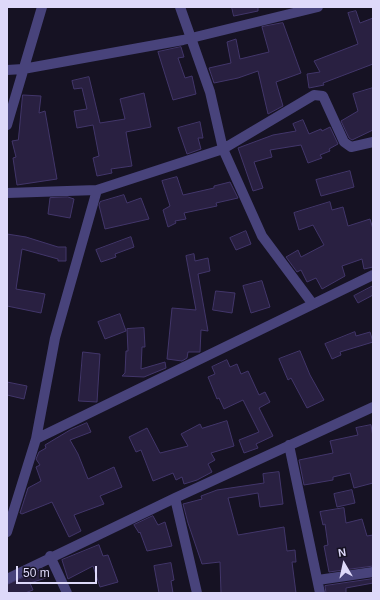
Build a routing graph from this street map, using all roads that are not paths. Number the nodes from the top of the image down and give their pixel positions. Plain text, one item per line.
1 (42, 7) edge
2 (180, 7) edge
3 (313, 7) edge
4 (192, 37) junction
5 (7, 70) edge
6 (23, 70) junction
7 (7, 125) edge
8 (373, 142) edge
9 (223, 149) junction
10 (98, 190) junction
11 (7, 193) edge
12 (373, 275) edge
13 (312, 303) junction
14 (373, 407) edge
15 (36, 439) junction
16 (289, 446) junction
17 (175, 498) junction
18 (7, 532) edge
19 (50, 556) junction
20 (373, 572) edge
21 (7, 579) edge
22 (318, 580) junction
23 (67, 593) edge
24 (197, 593) edge
25 (320, 593) edge

1 - 6 street
2 - 4 street
3 - 4 street
4 - 6 street
4 - 9 street
5 - 6 street
6 - 7 street
8 - 9 street
9 - 10 street
9 - 13 street
10 - 11 street
10 - 15 street
12 - 13 street
13 - 15 street
14 - 16 street
15 - 18 street
16 - 17 street
16 - 22 street
17 - 19 street
17 - 24 street
19 - 21 street
19 - 23 street
20 - 22 street
22 - 25 street

